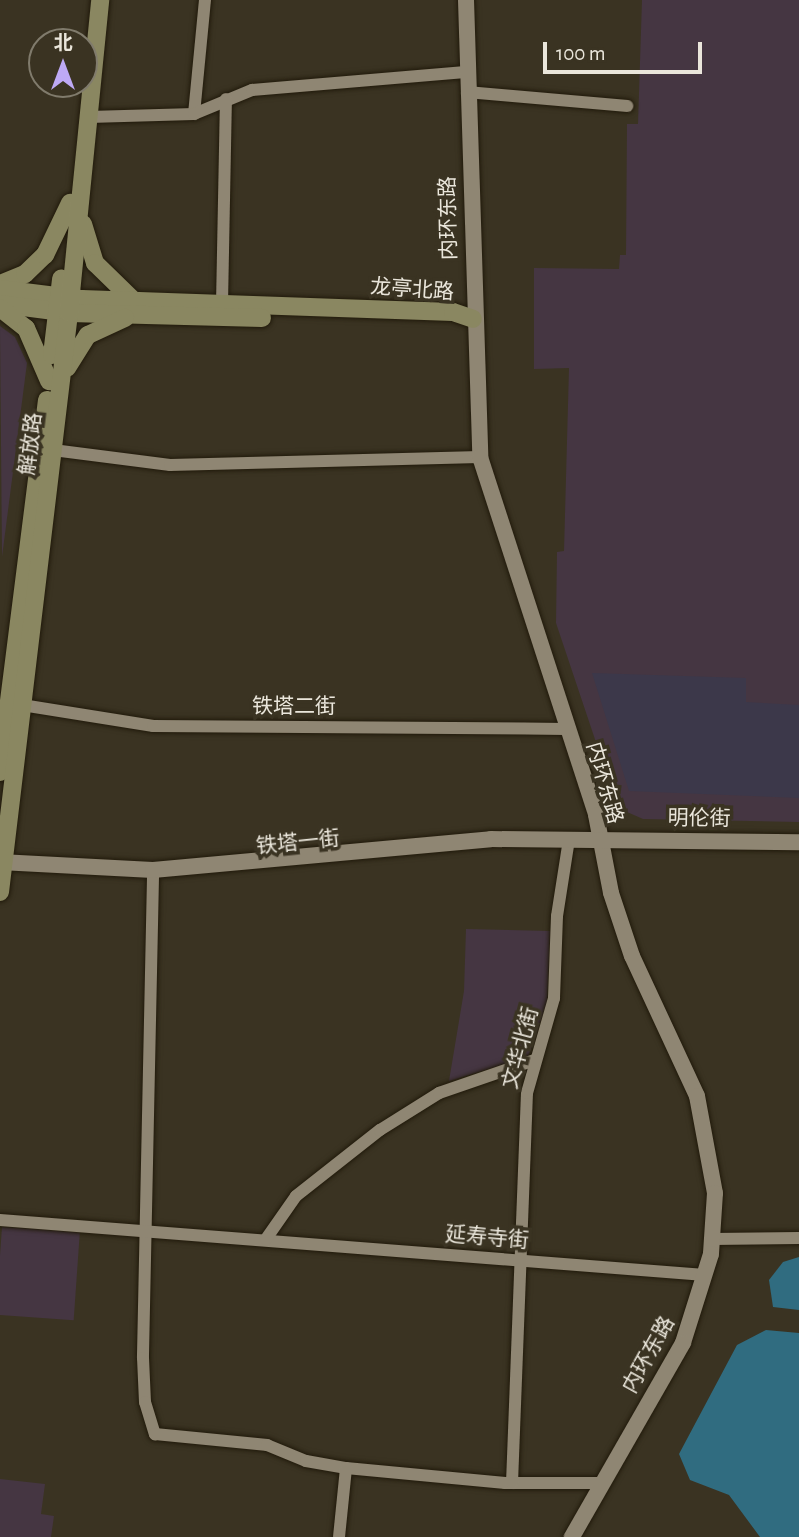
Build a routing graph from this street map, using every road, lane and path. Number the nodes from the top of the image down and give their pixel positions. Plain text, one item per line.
1 (91, 0) edge
2 (100, 0) edge
3 (205, 0) edge
4 (466, 0) edge
5 (88, 28) edge
6 (468, 72) junction
7 (467, 92) junction
8 (82, 98) edge
9 (226, 99) junction
10 (627, 106) dead end
11 (194, 114) junction
12 (89, 117) junction
13 (75, 204) junction
14 (0, 286) edge
15 (222, 304) junction
16 (64, 305) junction
17 (0, 306) edge
18 (137, 308) junction
19 (473, 319) junction
20 (55, 383) junction
21 (53, 450) junction
22 (480, 457) junction
23 (6, 686) edge
24 (22, 705) junction
25 (566, 729) junction
26 (0, 772) edge
27 (599, 842) junction
28 (799, 842) edge
29 (568, 846) junction
30 (799, 850) edge
31 (2, 865) edge
32 (153, 877) junction
33 (0, 892) edge
34 (535, 1060) junction
35 (0, 1220) edge
36 (150, 1230) junction
37 (799, 1238) edge
38 (266, 1239) junction
39 (712, 1239) junction
40 (520, 1261) junction
41 (705, 1275) junction
42 (346, 1468) junction
43 (512, 1483) junction
44 (599, 1483) junction
45 (340, 1537) edge
46 (572, 1537) edge

1 - 5 main road
2 - 12 main road, 解放路
3 - 11 street
4 - 6 street, 内环东路
6 - 7 street, 内环东路
6 - 9 street
7 - 10 street
7 - 19 street, 内环东路
8 - 13 main road, 解放路
9 - 11 street
9 - 15 street
11 - 12 street
12 - 13 main road, 解放路
13 - 14 main road
13 - 16 main road, 解放路
13 - 18 main road
14 - 16 main road, 龙亭北路
15 - 18 main road, 龙亭北路
15 - 19 main road, 龙亭北路
16 - 17 main road, 龙亭北路
16 - 18 main road, 龙亭北路
16 - 20 main road, 解放路
17 - 20 main road
18 - 19 main road, 龙亭北路
18 - 20 main road
19 - 22 street, 内环东路
20 - 21 main road, 解放路
20 - 23 main road, 解放路
21 - 22 street
21 - 24 main road, 解放路
22 - 25 street, 内环东路
23 - 26 main road, 解放路
24 - 25 street, 铁塔二街
24 - 31 main road, 解放路
25 - 27 street, 内环东路
27 - 28 street, 明伦街
27 - 29 street, 铁塔一街
27 - 30 street, 明伦街
27 - 31 street, 铁塔一街
27 - 39 street, 内环东路
29 - 32 street, 铁塔一街
29 - 34 street, 文华北街
31 - 32 street, 铁塔一街
31 - 33 main road, 解放路
32 - 36 street
34 - 38 street
34 - 40 street, 文华北街
35 - 36 street, 延寿寺街
36 - 38 street, 延寿寺街
36 - 42 street
37 - 39 street
38 - 40 street, 延寿寺街
39 - 41 street, 内环东路
40 - 41 street, 延寿寺街
40 - 43 street, 文华北街
41 - 44 street, 内环东路
42 - 43 street
42 - 45 street
43 - 44 street
44 - 46 street, 内环东路

